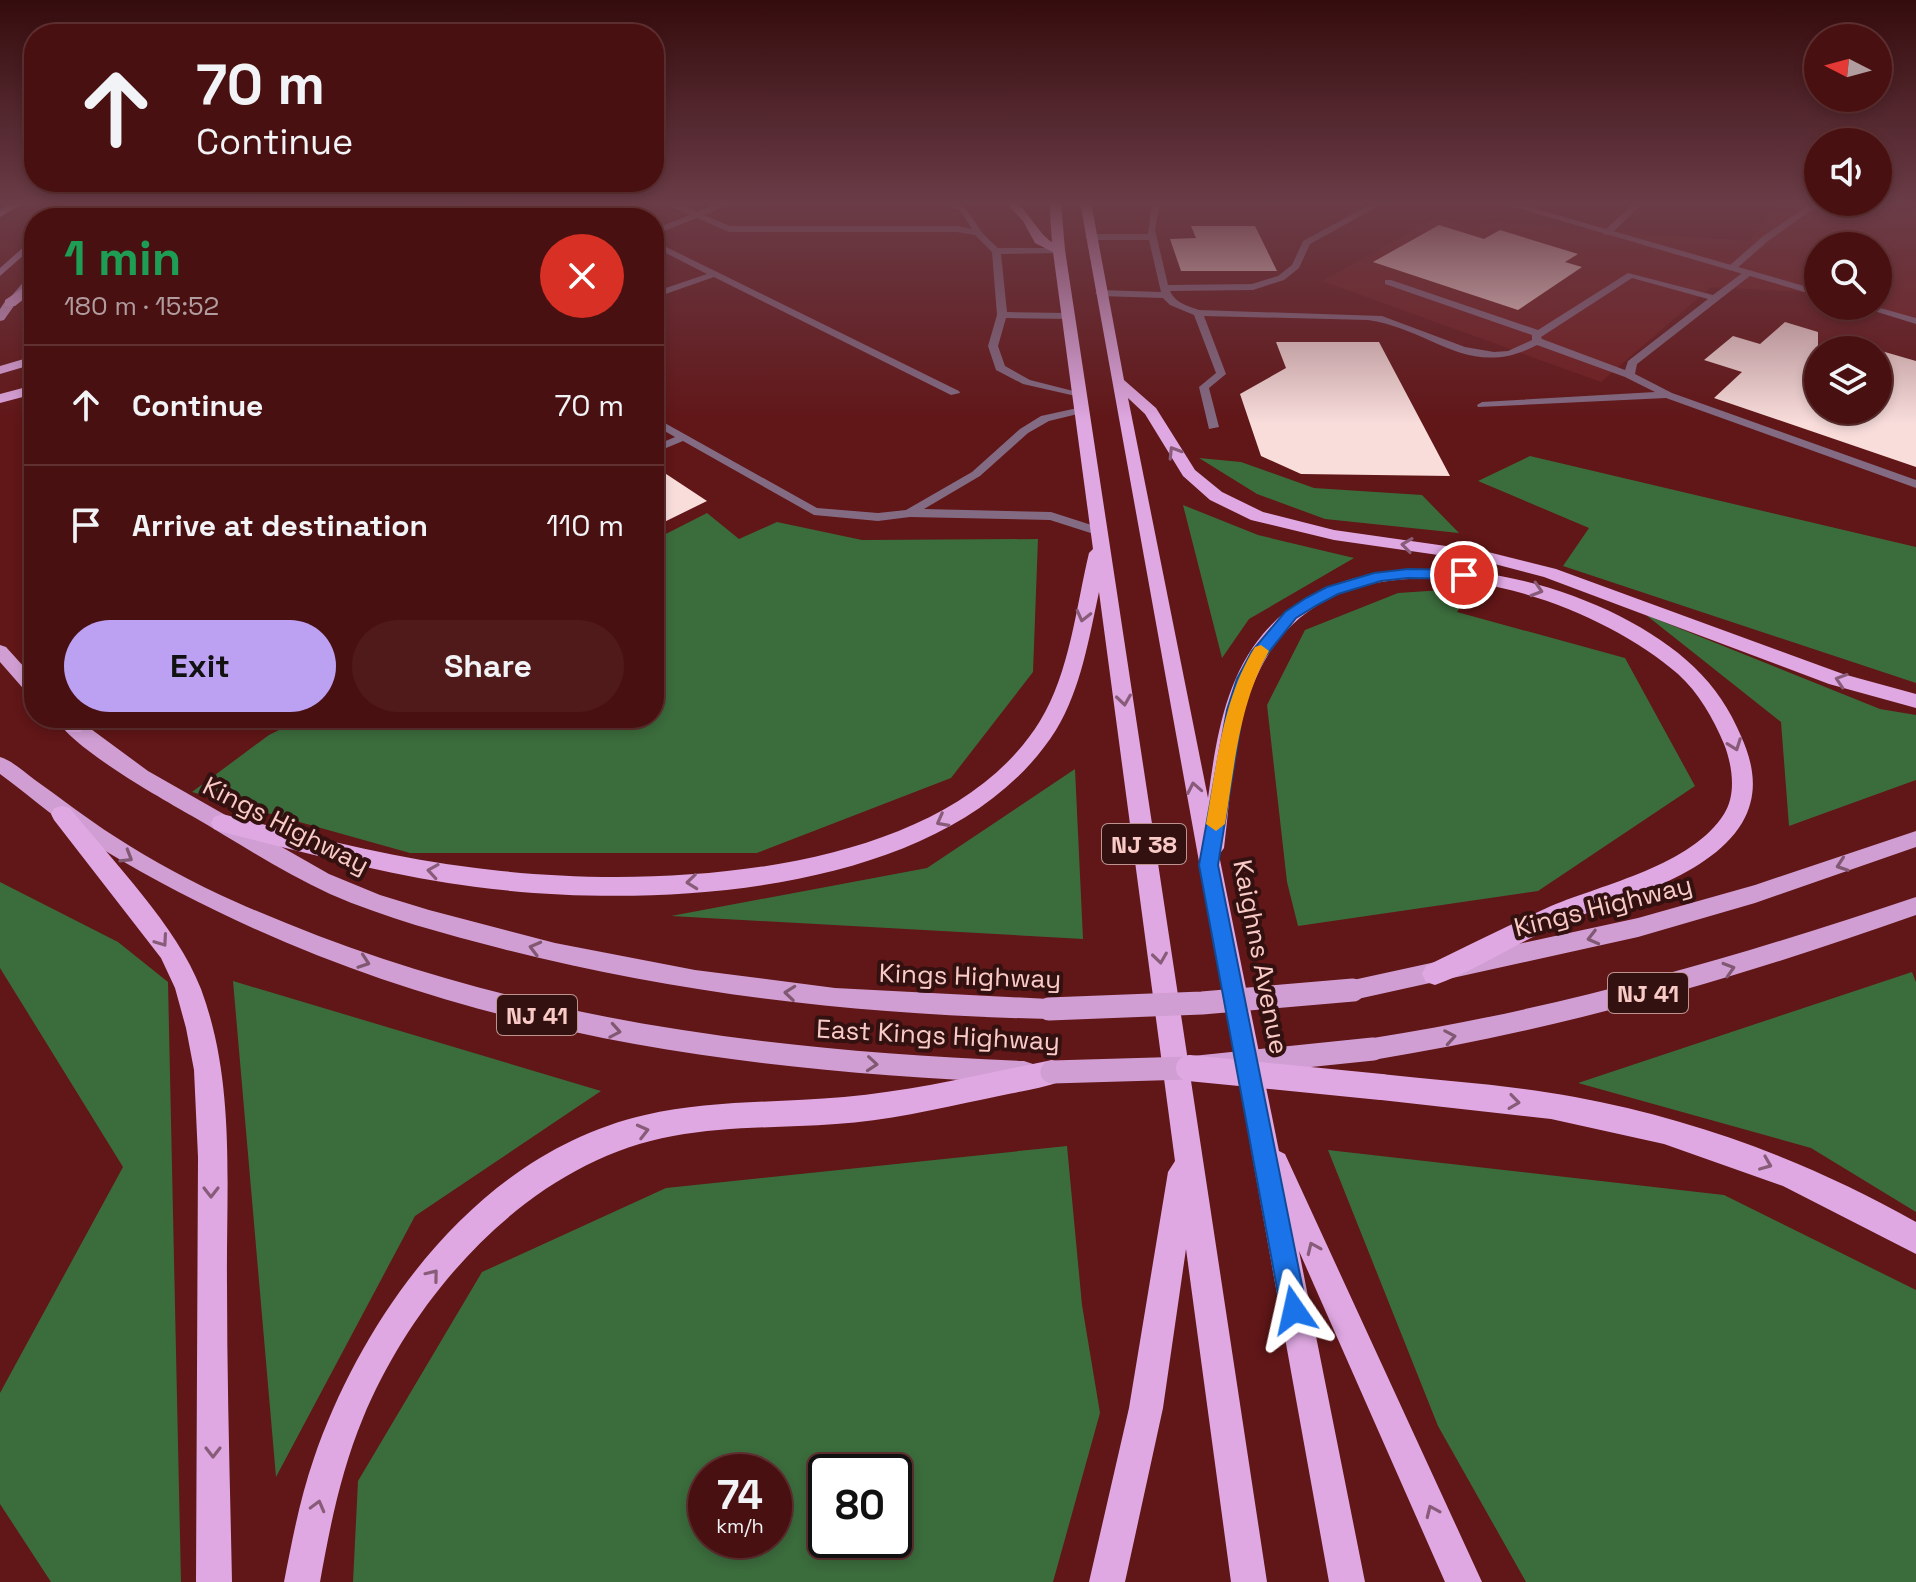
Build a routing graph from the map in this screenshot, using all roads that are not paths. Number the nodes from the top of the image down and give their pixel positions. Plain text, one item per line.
1 (709, 276) edge
2 (718, 276) edge
3 (998, 276) edge
4 (1063, 276) edge
5 (1097, 276) edge
6 (1162, 276) edge
7 (1284, 276) edge
8 (1630, 276) edge
9 (1634, 276) edge
10 (1744, 276) edge
11 (1758, 276) edge
12 (1388, 282) dead end
13 (24, 286) edge
14 (1804, 289) edge
15 (1166, 291) junction
16 (24, 292) edge
17 (664, 292) edge
18 (1100, 293) junction
19 (1713, 298) junction
20 (10, 303) junction
21 (1198, 313) junction
22 (1892, 314) edge
23 (1002, 315) junction
24 (1069, 316) junction
25 (0, 317) edge
26 (1916, 321) edge
27 (1538, 338) junction
28 (24, 363) edge
29 (0, 370) edge
30 (1629, 375) junction
31 (1119, 383) junction
32 (24, 392) edge
33 (955, 393) dead end
34 (1080, 394) junction
35 (1668, 395) junction
36 (0, 399) edge
37 (1482, 405) dead end
38 (1082, 410) junction
39 (664, 426) edge
40 (1213, 427) dead end
41 (684, 437) junction
42 (664, 446) edge
43 (1916, 484) edge
44 (910, 513) junction
45 (1101, 536) junction
46 (0, 651) edge
47 (24, 679) edge
48 (1916, 701) edge
49 (79, 728) edge
50 (0, 764) edge
51 (62, 814) junction
52 (222, 823) junction
53 (1916, 839) edge
54 (1209, 865) junction
55 (1916, 906) edge
56 (1435, 974) junction
57 (1189, 1068) junction
58 (1052, 1072) junction
59 (1259, 1129) junction
60 (1187, 1147) junction
61 (1916, 1239) edge
62 (214, 1582) edge
63 (302, 1582) edge
64 (1107, 1582) edge
65 (1249, 1582) edge
66 (1347, 1582) edge
67 (1464, 1582) edge

1 - 17 street
2 - 33 street
3 - 23 street
4 - 24 highway, NJ 38
5 - 18 highway, Kaighns Avenue / NJ 38
6 - 15 street
7 - 15 street
8 - 27 street
9 - 19 street
10 - 19 street
11 - 14 street
12 - 27 street
13 - 20 main road
15 - 18 street
15 - 21 street
16 - 20 highway
18 - 31 highway, Kaighns Avenue / NJ 38
19 - 30 street
20 - 25 main road
21 - 27 street
21 - 40 street
22 - 26 street
23 - 24 street
23 - 34 street
24 - 34 highway, NJ 38
27 - 30 street
28 - 29 highway
30 - 35 street
48 -> 31 highway
54 -> 31 highway, Kaighns Avenue / NJ 38
32 - 36 highway
34 - 38 highway, NJ 38
35 - 37 street
35 - 43 street
38 - 44 street
38 - 45 highway, NJ 38
39 - 41 street
41 - 42 street
41 - 44 street
44 - 45 street
45 -> 52 highway
45 -> 60 highway, NJ 38
46 - 47 main road
49 - 52 main road, Kings Highway / NJ 41
50 - 51 main road, East Kings Highway / NJ 41
51 -> 58 main road, East Kings Highway / NJ 41
51 -> 62 highway
56 -> 52 main road, Kings Highway / NJ 41, bridge
53 -> 56 main road, Kings Highway / NJ 41
54 -> 56 highway
54 - 59 highway, Kaighns Avenue / NJ 38
57 -> 55 main road, East Kings Highway / NJ 41, bridge
57 - 58 main road, East Kings Highway / NJ 41, bridge
57 -> 61 highway, bridge
63 -> 58 highway
59 - 66 highway, Kaighns Avenue / NJ 38
67 -> 59 highway
60 - 64 highway
60 - 65 highway, NJ 38

